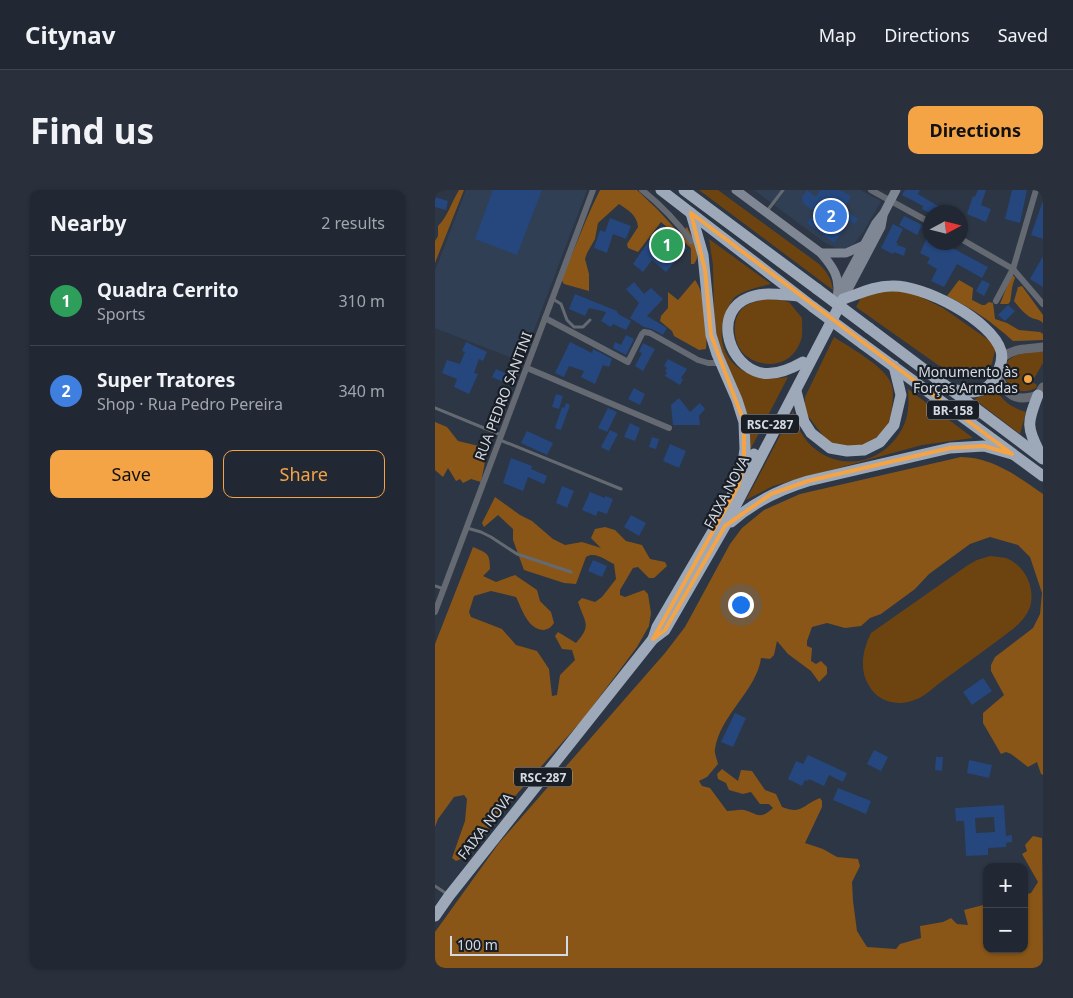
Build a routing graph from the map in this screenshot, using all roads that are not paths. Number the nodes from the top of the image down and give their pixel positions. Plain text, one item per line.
1 (593, 190) edge
2 (642, 190) edge
3 (661, 190) edge
4 (684, 190) edge
5 (736, 190) edge
6 (783, 190) edge
7 (871, 190) edge
8 (895, 190) edge
9 (1036, 190) edge
10 (890, 201) junction
11 (767, 212) junction
12 (691, 213) junction
13 (884, 213) junction
14 (923, 219) edge
15 (691, 241) dead end
16 (968, 244) edge
17 (864, 245) junction
18 (821, 253) junction
19 (1013, 269) junction
20 (798, 296) junction
21 (840, 298) junction
22 (553, 299) junction
23 (996, 302) dead end
24 (1043, 304) edge
25 (545, 318) junction
26 (590, 320) dead end
27 (1043, 348) edge
28 (1003, 358) junction
29 (803, 362) junction
30 (720, 363) junction
31 (894, 366) junction
32 (527, 368) junction
33 (997, 374) junction
34 (946, 387) junction
35 (796, 390) junction
36 (1041, 391) edge
37 (435, 408) edge
38 (669, 428) dead end
39 (501, 438) junction
40 (1013, 454) junction
41 (1043, 458) edge
42 (1043, 476) edge
43 (738, 486) junction
44 (621, 489) dead end
45 (725, 526) junction
46 (467, 528) junction
47 (571, 572) dead end
48 (435, 586) edge
49 (444, 589) junction
50 (435, 612) edge
51 (653, 638) junction
52 (435, 886) edge
53 (449, 896) junction
54 (435, 916) edge

1 - 22 street, RUA PEDRO SANTINI
2 - 15 street
3 - 12 highway, BR-158
4 - 34 highway, BR-158, bridge
5 - 11 main road
6 - 11 lane
7 - 10 street
8 - 10 main road
9 - 19 street
10 - 13 main road
10 - 14 street
11 - 18 main road
12 - 20 highway, BR-158
12 - 30 highway
13 - 17 main road
13 - 21 main road
16 - 19 street
17 - 18 main road
17 - 21 main road
18 - 21 main road
19 - 23 street
19 - 24 street
20 - 29 highway
20 - 31 highway, BR-158, bridge
21 - 28 highway
21 - 29 highway, FAIXA NOVA / RSC-287
21 - 35 highway, FAIXA NOVA / RSC-287
22 - 25 street, RUA PEDRO SANTINI
22 - 26 lane
25 - 30 street
25 - 32 street, RUA PEDRO SANTINI
27 - 28 street
28 - 33 highway
29 - 43 highway, FAIXA NOVA / RSC-287
30 - 43 highway
31 - 35 highway
31 - 40 highway, BR-158
32 - 38 street
32 - 39 street, RUA PEDRO SANTINI
33 - 34 highway
33 - 36 street
34 - 41 highway, BR-158
35 - 45 highway, FAIXA NOVA / RSC-287
36 - 41 highway
37 - 39 lane
39 - 44 lane
39 - 46 street, RUA PEDRO SANTINI
40 - 42 highway, BR-158
40 - 45 highway
43 - 51 highway, FAIXA NOVA / RSC-287
45 - 51 highway, FAIXA NOVA / RSC-287
46 - 47 lane
46 - 49 street, RUA PEDRO SANTINI
48 - 49 lane
49 - 50 street, RUA PEDRO SANTINI
51 - 53 highway, FAIXA NOVA / RSC-287
52 - 53 lane
53 - 54 highway, FAIXA NOVA / RSC-287

